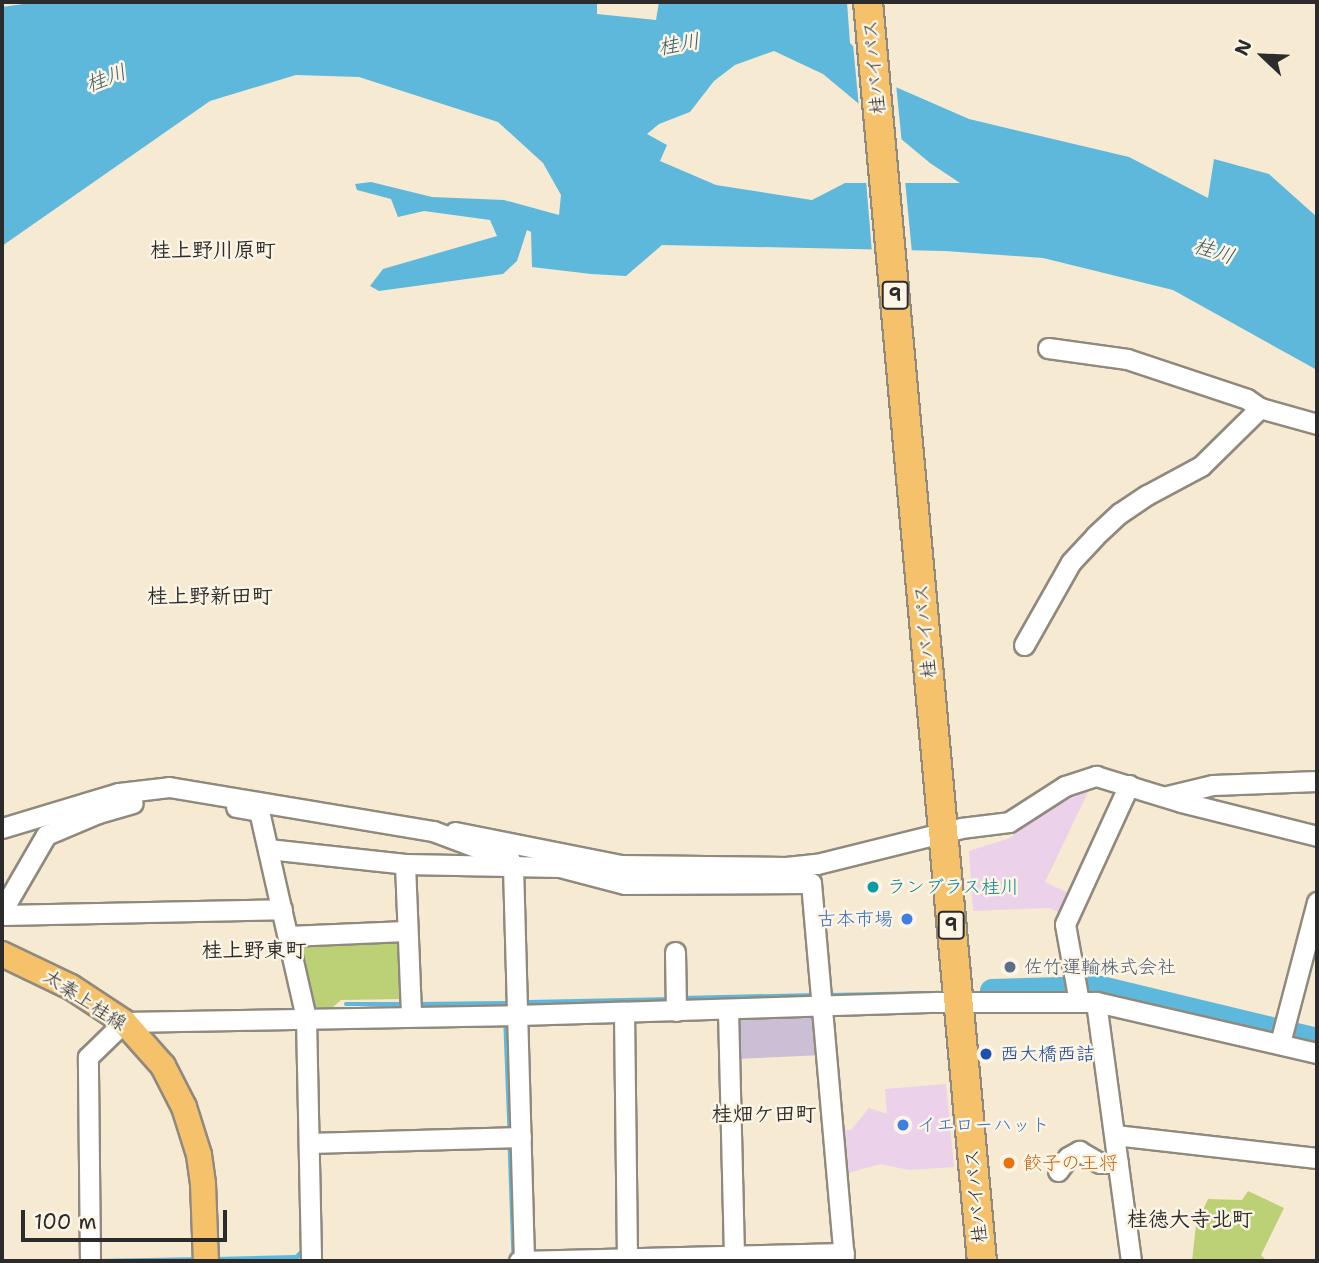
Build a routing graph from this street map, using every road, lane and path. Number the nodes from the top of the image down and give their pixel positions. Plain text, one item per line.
1 (868, 2) edge
2 (1048, 348) dead end
3 (1261, 408) junction
4 (1317, 424) edge
5 (1024, 645) dead end
6 (1317, 781) edge
7 (1129, 785) junction
8 (1167, 796) junction
9 (2, 828) edge
10 (433, 831) junction
11 (944, 832) junction
12 (1317, 836) edge
13 (268, 849) junction
14 (405, 864) junction
15 (513, 867) junction
16 (1317, 902) edge
17 (282, 909) junction
18 (2, 913) edge
19 (406, 931) junction
20 (288, 936) junction
21 (1311, 946) edge
22 (675, 952) dead end
23 (2, 954) edge
24 (1082, 995) junction
25 (676, 1002) junction
26 (958, 1002) junction
27 (823, 1007) junction
28 (728, 1010) junction
29 (624, 1012) junction
30 (518, 1015) junction
31 (411, 1016) junction
32 (306, 1018) junction
33 (124, 1022) junction
34 (1281, 1035) junction
35 (1317, 1053) edge
36 (1115, 1135) junction
37 (521, 1137) junction
38 (309, 1143) junction
39 (1317, 1157) edge
40 (1118, 1163) junction
41 (1058, 1171) dead end
42 (734, 1256) junction
43 (844, 1257) edge
44 (627, 1259) junction
45 (90, 1261) edge
46 (206, 1261) edge
47 (311, 1261) edge
48 (522, 1261) edge
49 (982, 1261) edge
50 (1131, 1261) edge

1 - 11 highway, 桂バイパス / 9
2 - 3 street
3 - 4 street
3 - 5 street
6 - 8 street
7 - 8 street
7 - 11 street
7 - 24 street
8 - 12 street
9 - 10 street
10 - 11 street
10 - 15 street
11 - 26 highway, 桂バイパス / 9
13 - 14 street
13 - 17 street
13 - 18 street
14 - 15 street
14 - 19 street
15 - 27 street
15 - 30 street
16 - 21 street
17 - 18 street
17 - 20 street
19 - 20 street
19 - 31 street
20 - 32 street
21 - 34 street
22 - 25 street
23 - 33 main road, 太秦上桂線
24 - 26 street
24 - 34 street
24 - 36 street
25 - 28 street
25 - 29 street
26 - 27 street
26 - 49 highway, 桂バイパス / 9
27 - 28 street
27 - 43 street
28 - 42 street
29 - 30 street
29 - 44 street
30 - 31 street
30 - 37 street
31 - 32 street
32 - 33 street
32 - 38 street
33 - 45 street
33 - 46 main road, 太秦上桂線
34 - 35 street
36 - 39 street
36 - 40 street
37 - 38 street
37 - 48 street
38 - 47 street
40 - 41 street
40 - 50 street
42 - 43 street
42 - 44 street
44 - 48 street

